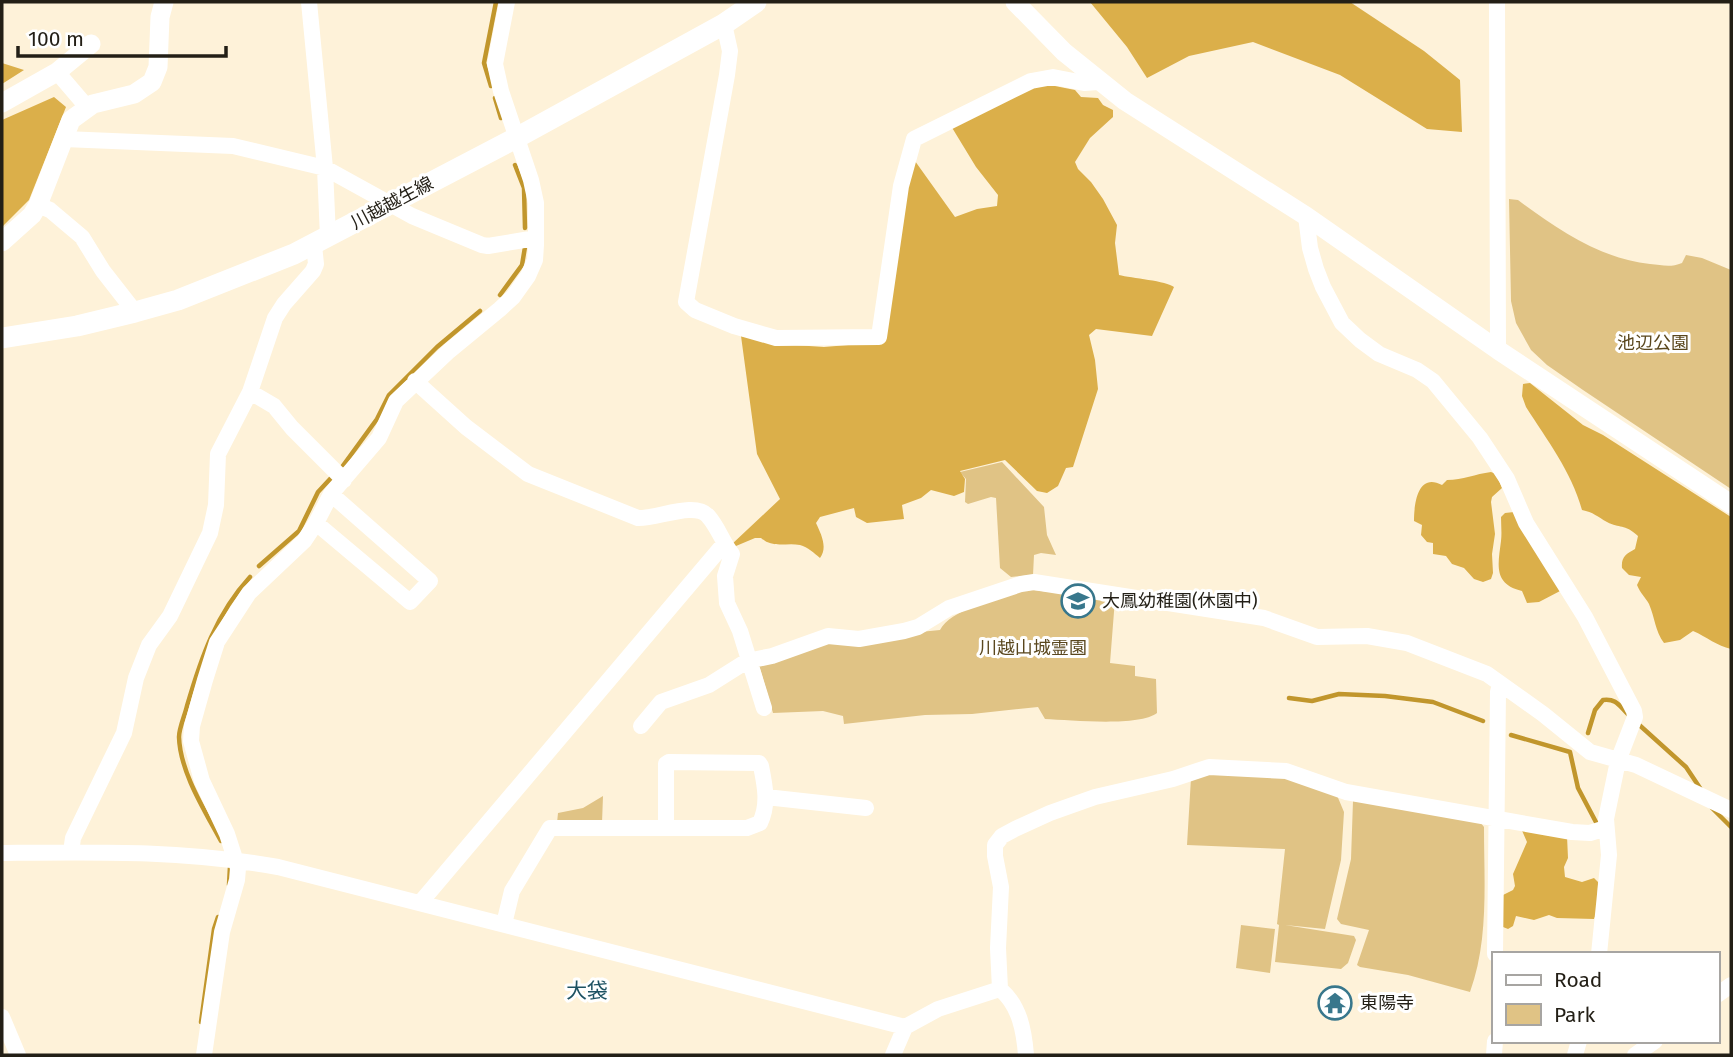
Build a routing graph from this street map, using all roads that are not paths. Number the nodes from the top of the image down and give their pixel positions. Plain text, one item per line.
1 (164, 2) edge
2 (309, 2) edge
3 (507, 2) edge
4 (756, 2) edge
5 (1015, 2) edge
6 (1497, 2) edge
7 (724, 24) junction
8 (91, 44) dead end
9 (57, 72) junction
10 (1098, 82) junction
11 (2, 103) edge
12 (87, 107) junction
13 (518, 137) junction
14 (64, 139) junction
15 (325, 168) junction
16 (391, 203) junction
17 (38, 205) junction
18 (1306, 216) junction
19 (536, 238) junction
20 (321, 241) junction
21 (2, 242) edge
22 (135, 313) junction
23 (2, 338) edge
24 (1498, 349) junction
25 (415, 381) junction
26 (250, 392) junction
27 (344, 480) junction
28 (331, 494) junction
29 (1731, 504) edge
30 (316, 523) junction
31 (724, 544) junction
32 (747, 661) junction
33 (1500, 684) junction
34 (764, 708) dead end
35 (640, 726) dead end
36 (1618, 761) junction
37 (766, 797) junction
38 (866, 808) dead end
39 (1731, 810) edge
40 (1495, 817) junction
41 (666, 827) junction
42 (1606, 828) junction
43 (71, 852) junction
44 (2, 853) edge
45 (237, 860) junction
46 (420, 903) junction
47 (504, 924) junction
48 (1495, 952) edge
49 (1599, 952) edge
50 (1000, 989) junction
51 (2, 1017) edge
52 (905, 1027) junction
53 (1651, 1043) edge
54 (18, 1055) edge
55 (204, 1055) edge
56 (893, 1055) edge
57 (1026, 1055) edge
58 (1635, 1055) edge

1 - 12 street
2 - 15 street
3 - 13 street
4 - 7 main road, 川越越生線
5 - 10 street
6 - 24 street
7 - 10 street
7 - 13 main road, 川越越生線
8 - 9 street
9 - 11 street
9 - 12 street
10 - 18 street
12 - 14 street
13 - 16 main road, 川越越生線
13 - 19 street
14 - 15 street
14 - 17 street
15 - 16 street
15 - 20 street
16 - 19 street
16 - 20 main road, 川越越生線
17 - 21 street
17 - 22 street
18 - 24 street
18 - 36 street
19 - 25 street
20 - 22 main road, 川越越生線
20 - 26 street
22 - 23 main road, 川越越生線
24 - 29 street
25 - 27 street
25 - 31 street
26 - 27 street
26 - 43 street
27 - 28 street
28 - 30 street
28 - 30 street
30 - 45 street
31 - 32 street
31 - 46 street
32 - 33 street
32 - 34 street
32 - 35 street
33 - 36 street
33 - 40 street
36 - 39 street
36 - 42 street
37 - 38 street
37 - 41 street
37 - 41 street
40 - 42 street
40 - 48 street
40 - 50 street
41 - 47 street
42 - 49 street
43 - 44 street
43 - 45 street
45 - 46 street
45 - 55 street
46 - 47 street
47 - 52 street
50 - 52 street
50 - 57 street
51 - 54 street
52 - 56 street
53 - 58 street

